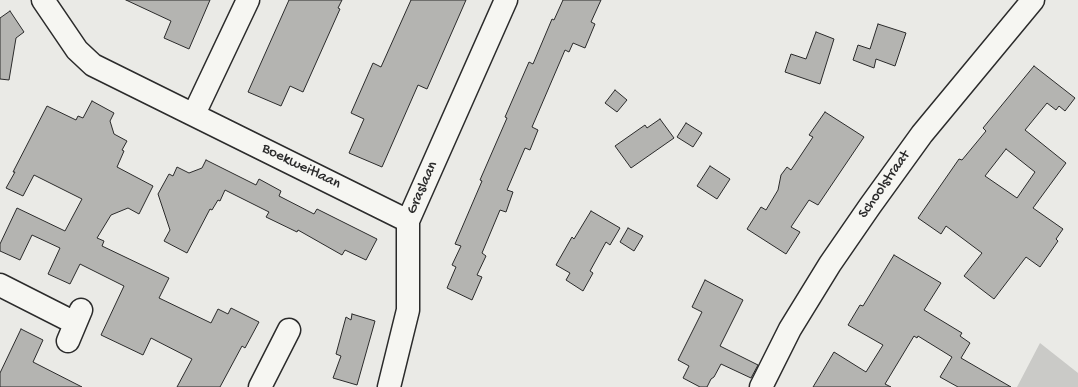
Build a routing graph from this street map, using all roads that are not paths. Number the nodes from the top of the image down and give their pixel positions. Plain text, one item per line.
1 (43, 0) edge
2 (248, 0) edge
3 (506, 0) edge
4 (1033, 0) edge
5 (194, 114) junction
6 (408, 221) junction
7 (0, 285) edge
8 (75, 324) dead end
9 (289, 330) dead end
10 (260, 387) edge
11 (389, 387) edge
12 (761, 387) edge

1 - 5 street, Boekweitlaan
2 - 5 street
3 - 6 street, Graslaan
4 - 12 street, Schoolstraat
5 - 6 street, Boekweitlaan
6 - 11 street, Graslaan
7 - 8 street
9 - 10 street

